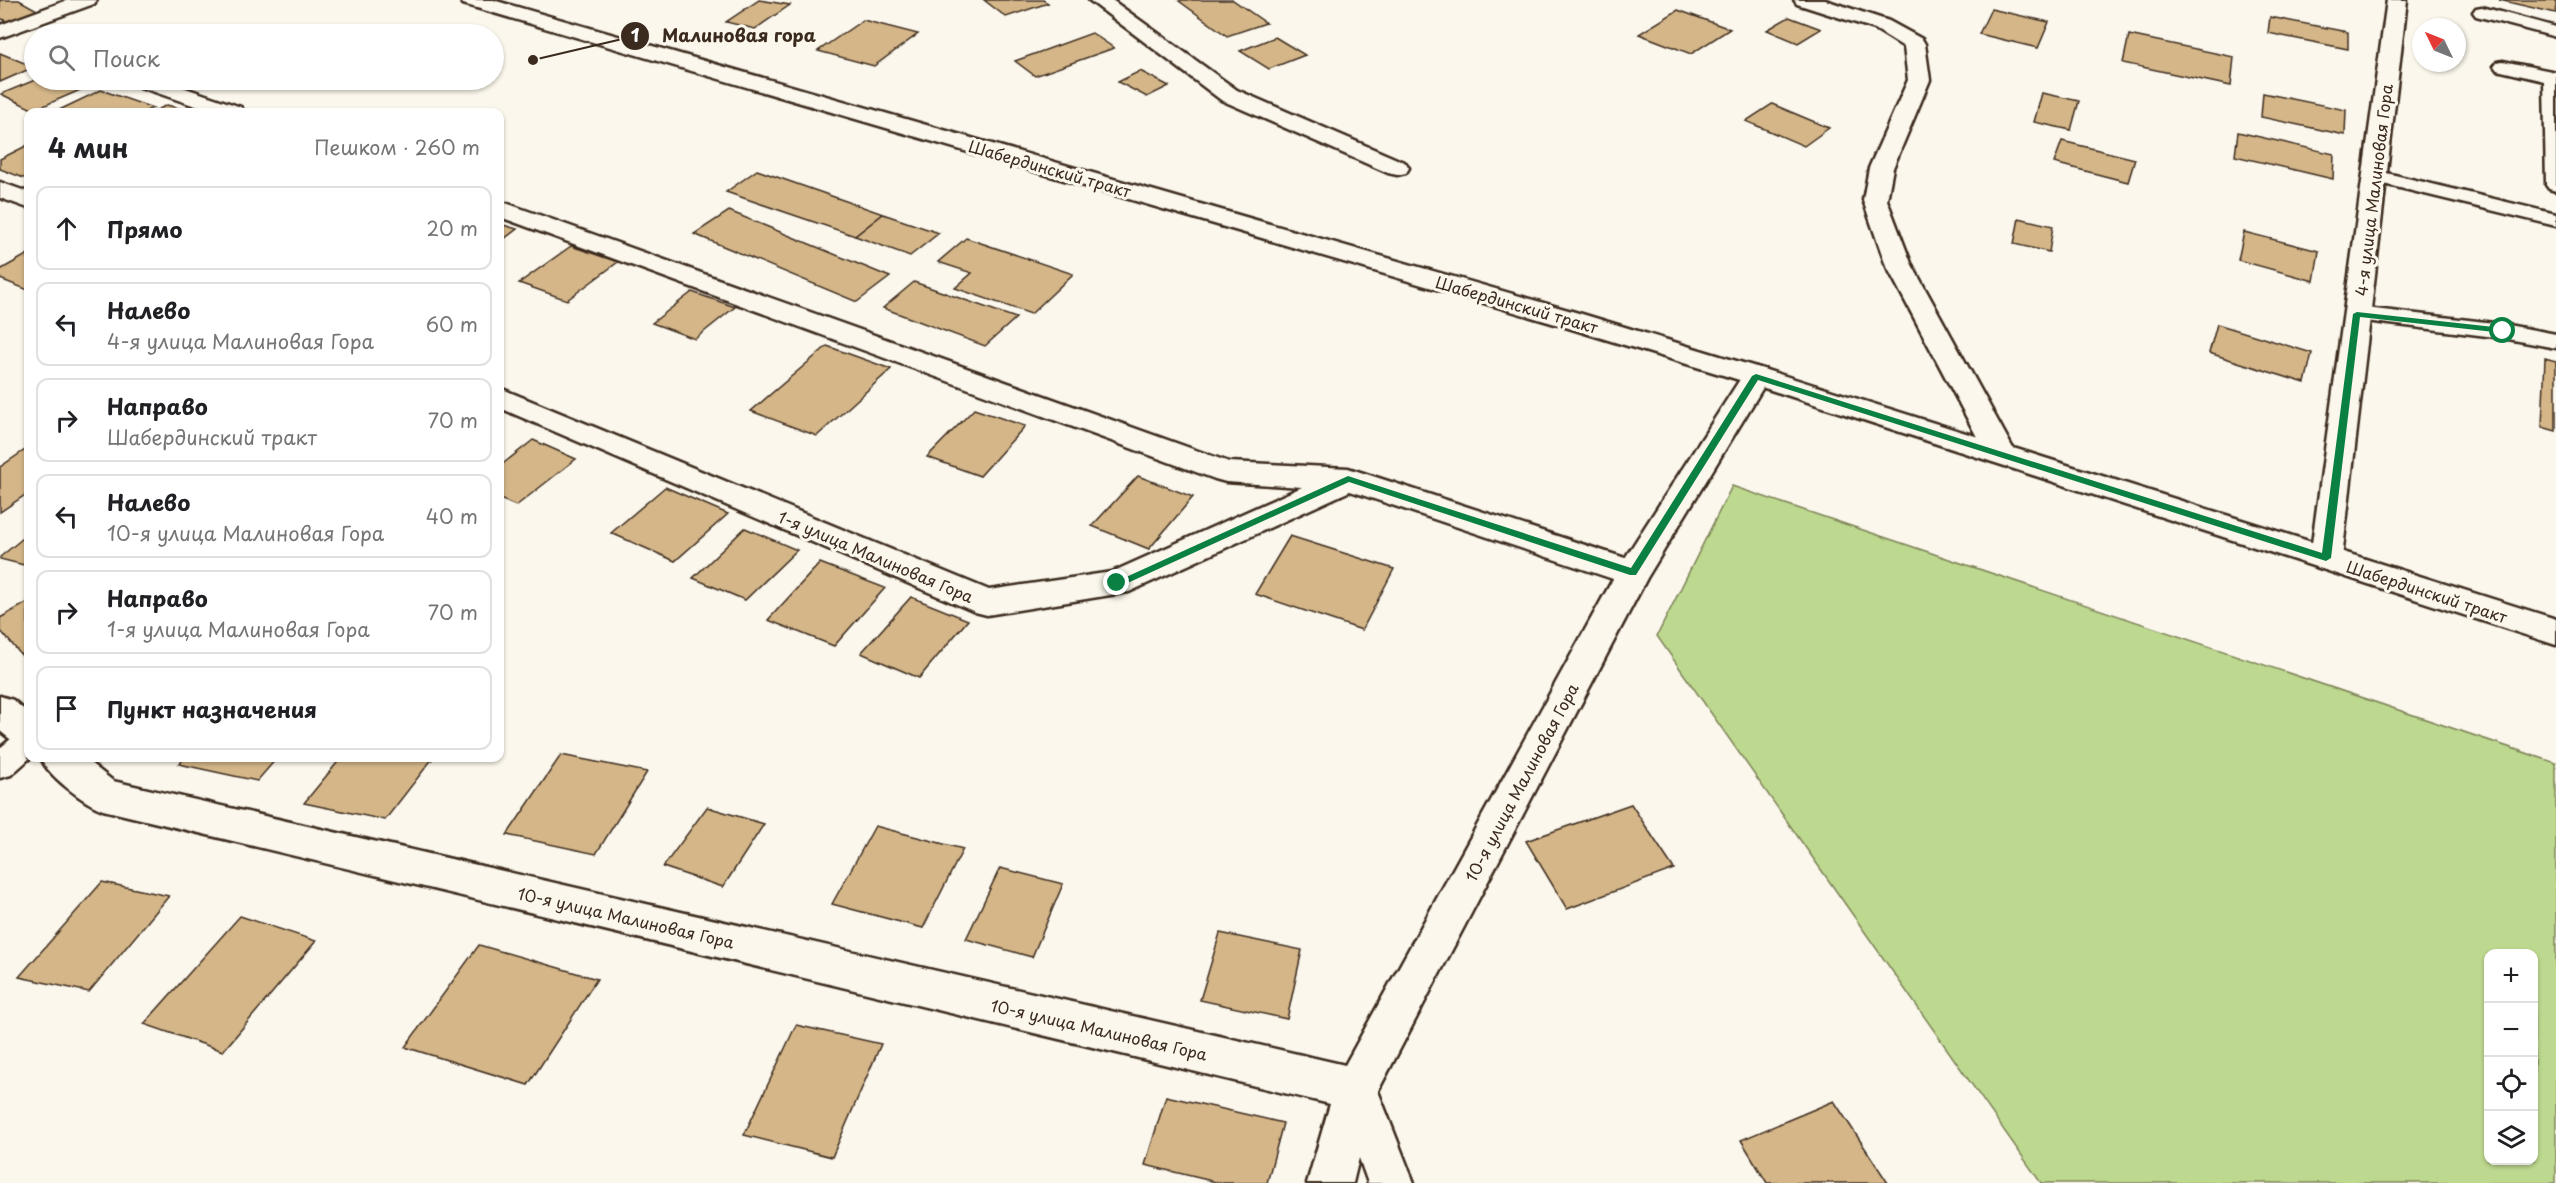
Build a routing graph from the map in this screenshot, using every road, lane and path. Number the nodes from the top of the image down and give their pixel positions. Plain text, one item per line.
1 (87, 0) edge
2 (470, 0) edge
3 (1098, 0) edge
4 (1804, 0) edge
5 (2397, 0) edge
6 (2482, 12) dead end
7 (0, 32) edge
8 (2556, 32) edge
9 (2503, 66) dead end
10 (2554, 78) edge
11 (170, 90) edge
12 (222, 108) edge
13 (1397, 168) dead end
14 (2374, 176) junction
15 (2556, 185) edge
16 (0, 189) edge
17 (24, 199) edge
18 (504, 210) edge
19 (2556, 220) edge
20 (2357, 314) junction
21 (2556, 341) edge
22 (1756, 376) junction
23 (504, 399) edge
24 (2001, 454) junction
25 (1348, 479) junction
26 (2326, 558) junction
27 (1633, 573) junction
28 (2556, 633) edge
29 (0, 710) edge
30 (24, 730) edge
31 (24, 745) edge
32 (63, 762) edge
33 (0, 766) edge
34 (1356, 1089) junction
35 (1330, 1183) edge
36 (1391, 1183) edge

1 - 7 street
2 - 22 street, Шабердинский тракт
3 - 13 street
4 - 24 street
5 - 14 street, 4-я улица Малиновая Гора
6 - 8 lane
9 - 10 lane
10 - 15 lane
11 - 12 street
14 - 19 lane
14 - 20 street, 4-я улица Малиновая Гора
16 - 17 street
18 - 25 street
20 - 21 lane
20 - 26 street, 4-я улица Малиновая Гора
22 - 24 street, Шабердинский тракт
22 - 27 street, 10-я улица Малиновая Гора
23 - 25 street, 1-я улица Малиновая Гора
24 - 26 street, Шабердинский тракт
25 - 27 street
26 - 28 street, Шабердинский тракт
27 - 34 street, 10-я улица Малиновая Гора
29 - 30 street
31 - 33 lane
32 - 34 street, 10-я улица Малиновая Гора
34 - 35 street
34 - 36 street

